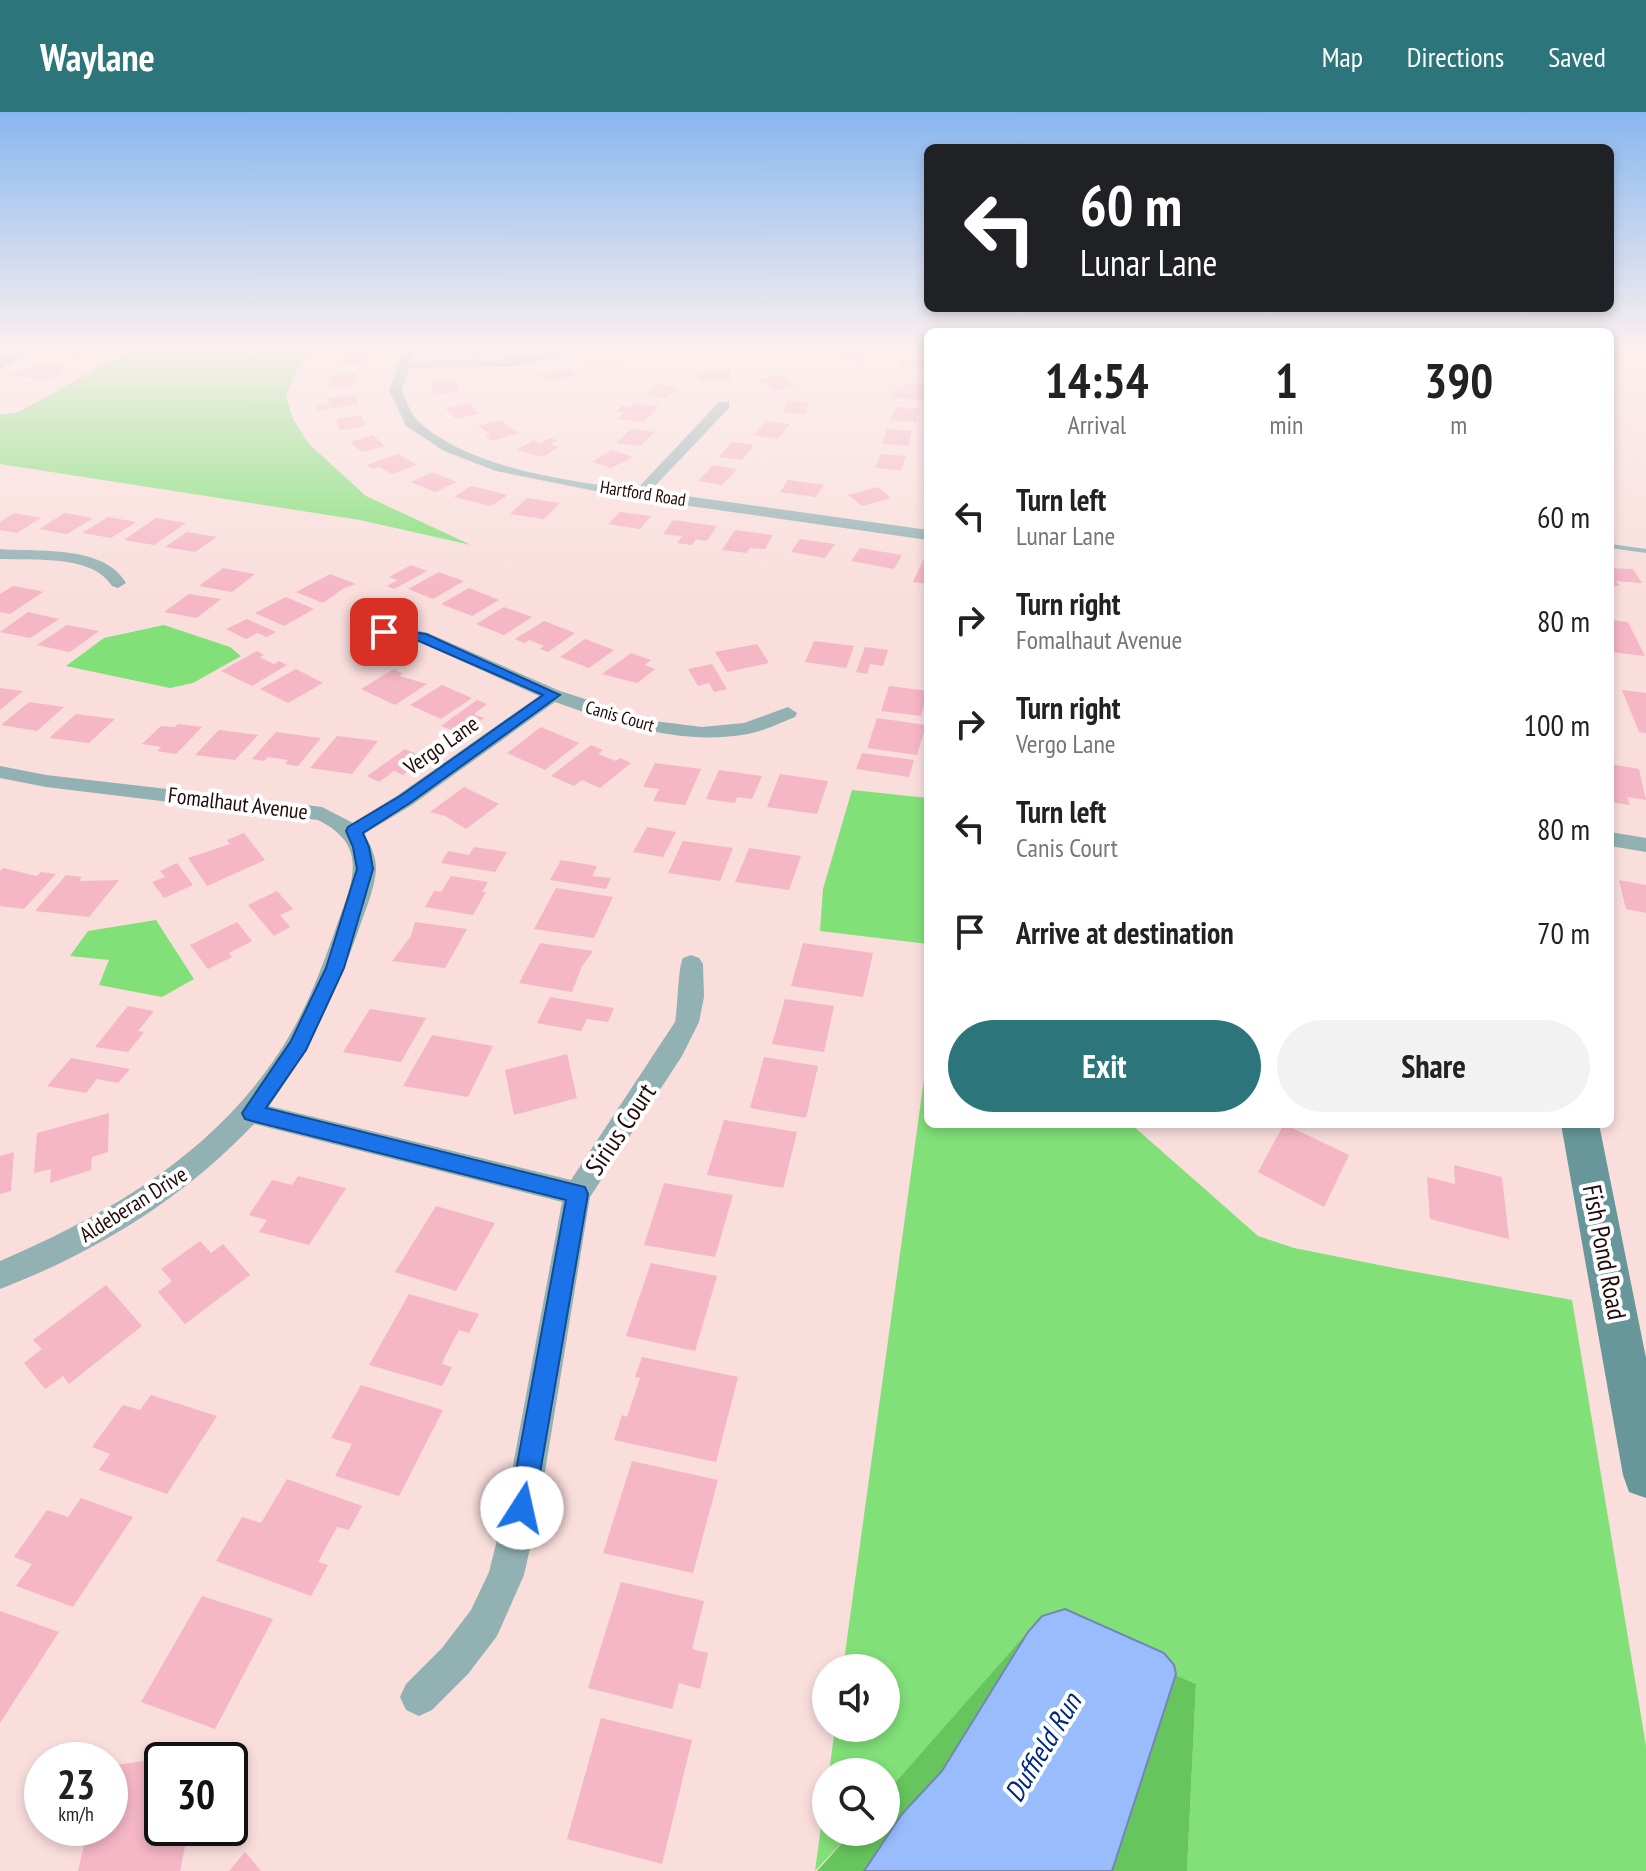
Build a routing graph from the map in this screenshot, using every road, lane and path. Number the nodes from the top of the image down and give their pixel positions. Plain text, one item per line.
1 (420, 430) edge
2 (700, 430) edge
3 (641, 493) junction
4 (924, 531) edge
5 (1614, 547) edge
6 (1646, 551) edge
7 (0, 554) edge
8 (118, 583) dead end
9 (367, 633) dead end
10 (553, 695) junction
11 (788, 713) dead end
12 (0, 772) edge
13 (354, 831) junction
14 (1614, 840) edge
15 (1646, 845) edge
16 (691, 964) dead end
17 (252, 1113) junction
18 (1580, 1128) edge
19 (577, 1194) junction
20 (0, 1275) edge
21 (1646, 1475) edge
22 (419, 1697) dead end

1 - 3 street, Hartford Road
2 - 3 street
3 - 4 street, Hartford Road
5 - 6 lane
7 - 8 street
9 - 10 street, Canis Court
10 - 11 street, Canis Court
10 - 13 street, Vergo Lane
12 - 13 street, Fomalhaut Avenue
13 - 17 street
14 - 15 street
16 - 19 street, Sirius Court
17 - 19 street
17 - 20 street, Aldeberan Drive
18 - 21 street, Fish Pond Road
19 - 22 street, Sirius Court

